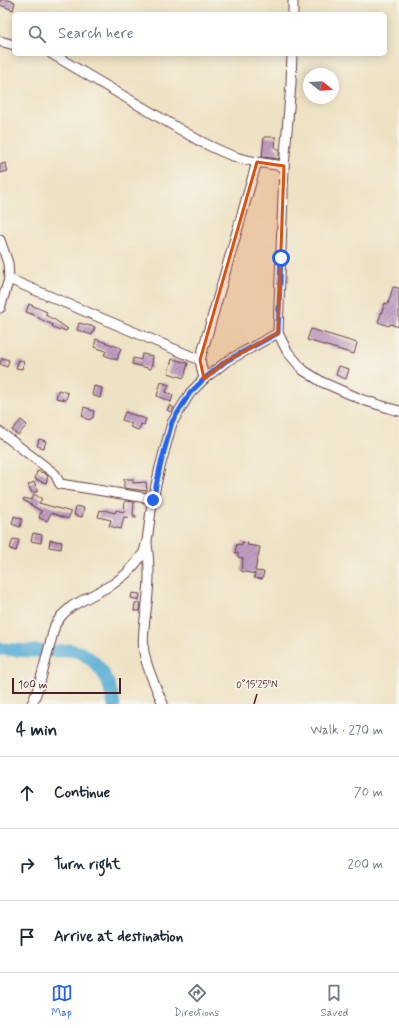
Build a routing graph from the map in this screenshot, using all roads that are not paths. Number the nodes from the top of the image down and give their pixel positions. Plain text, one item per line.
1 (293, 0) edge
2 (293, 12) edge
3 (0, 41) edge
4 (12, 44) edge
5 (55, 56) edge
6 (292, 56) edge
7 (257, 162) junction
8 (284, 166) junction
9 (0, 240) edge
10 (10, 278) junction
11 (0, 308) edge
12 (278, 333) junction
13 (200, 360) junction
14 (204, 379) junction
15 (399, 410) edge
16 (0, 432) edge
17 (153, 500) junction
18 (147, 541) junction
19 (32, 704) edge
20 (163, 704) edge

1 - 2 street
3 - 4 street
5 - 7 street
6 - 8 street
7 - 8 street
7 - 13 street
8 - 12 street
9 - 10 street
10 - 11 street
10 - 13 street
12 - 14 street
12 - 15 street
13 - 14 street
14 - 17 street
16 - 17 street
17 - 18 street
18 - 19 street
18 - 20 street

